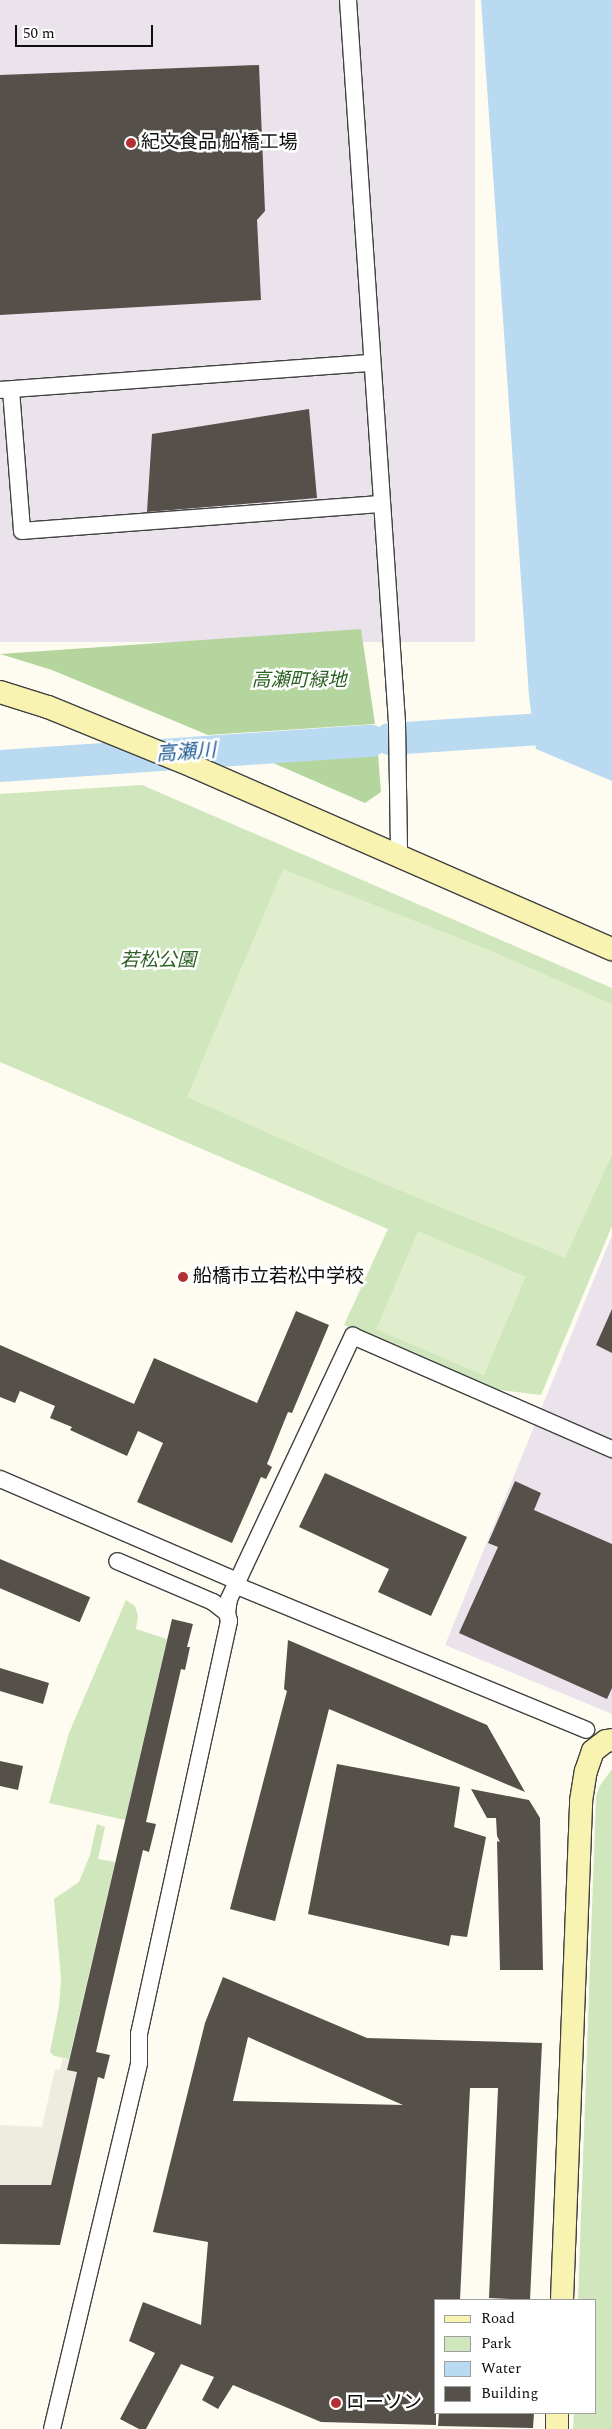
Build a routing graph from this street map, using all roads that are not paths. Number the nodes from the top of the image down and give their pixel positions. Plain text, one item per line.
1 (348, 0) edge
2 (371, 363) junction
3 (6, 390) edge
4 (382, 504) junction
5 (0, 692) edge
6 (400, 857) junction
7 (612, 949) edge
8 (612, 1449) edge
9 (0, 1479) edge
10 (117, 1561) dead end
11 (236, 1583) junction
12 (227, 1612) junction
13 (586, 1730) dead end
14 (612, 1740) edge
15 (562, 2299) edge
16 (557, 2414) edge
17 (52, 2429) edge
18 (556, 2429) edge

1 - 2 street
2 - 3 street
2 - 4 street
3 - 4 street
4 - 6 street
5 - 6 street
6 - 7 street
8 - 11 street
9 - 11 street
10 - 12 street
11 - 12 street
11 - 13 street
12 - 17 street
14 - 15 street
16 - 18 street

